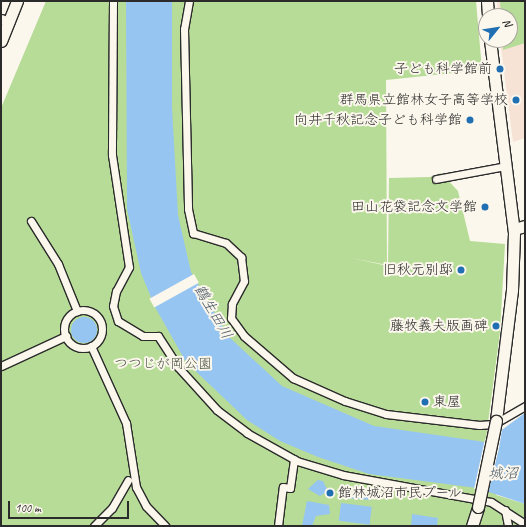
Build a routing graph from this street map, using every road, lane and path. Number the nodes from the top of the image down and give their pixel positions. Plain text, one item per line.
1 (17, 1) edge
2 (113, 1) edge
3 (189, 1) edge
4 (5, 20) edge
5 (1, 41) edge
6 (491, 48) edge
7 (506, 166) junction
8 (436, 179) dead end
9 (30, 221) dead end
10 (520, 228) edge
11 (77, 311) junction
12 (66, 336) junction
13 (91, 346) junction
14 (1, 366) edge
15 (525, 406) edge
16 (294, 460) junction
17 (128, 480) dead end
18 (505, 510) junction
19 (525, 524) edge
20 (94, 526) edge
21 (165, 526) edge
22 (278, 526) edge
23 (472, 526) edge
24 (508, 526) edge

1 - 4 street
2 - 16 street
3 - 15 street
4 - 5 street
6 - 7 street
7 - 8 street
7 - 10 street
9 - 11 street
10 - 23 street, bridge
11 - 12 street
11 - 13 street
12 - 13 street
12 - 14 street
13 - 21 street
16 - 18 street
16 - 22 street
17 - 20 street
18 - 19 street
18 - 24 street

